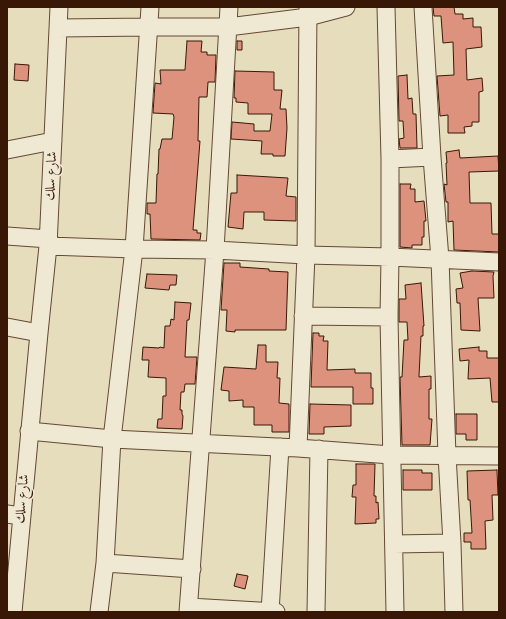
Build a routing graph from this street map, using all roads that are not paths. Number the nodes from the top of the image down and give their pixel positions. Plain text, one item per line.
1 (59, 7) edge
2 (150, 7) edge
3 (229, 7) edge
4 (346, 7) edge
5 (386, 7) edge
6 (424, 7) edge
7 (308, 12) edge
8 (148, 27) junction
9 (228, 27) junction
10 (58, 28) junction
11 (53, 141) junction
12 (7, 150) edge
13 (432, 157) junction
14 (390, 158) junction
15 (7, 236) edge
16 (49, 243) junction
17 (134, 249) junction
18 (215, 250) junction
19 (306, 255) junction
20 (390, 257) junction
21 (440, 259) junction
22 (499, 262) edge
23 (303, 316) junction
24 (389, 318) junction
25 (7, 327) edge
26 (39, 333) junction
27 (29, 431) junction
28 (112, 439) junction
29 (201, 443) junction
30 (280, 447) junction
31 (298, 448) junction
32 (319, 449) junction
33 (391, 455) junction
34 (447, 456) junction
35 (499, 456) edge
36 (14, 515) edge
37 (452, 543) junction
38 (394, 544) junction
39 (105, 563) junction
40 (192, 569) junction
41 (189, 610) edge
42 (13, 612) edge
43 (99, 612) edge
44 (270, 612) edge
45 (276, 612) edge
46 (316, 612) edge
47 (395, 612) edge
48 (454, 612) edge

1 - 10 street, شارع سلك
2 - 8 street
3 - 9 street
4 - 7 street
5 - 14 street
6 - 13 street
7 - 9 street
7 - 19 street
8 - 9 street
8 - 10 street
8 - 17 street
9 - 18 street
10 - 11 street, شارع سلك
11 - 12 street
11 - 16 street, شارع سلك
13 - 14 street
13 - 21 street
14 - 20 street
15 - 16 street
16 - 17 street
16 - 26 street, شارع سلك
17 - 18 street
17 - 28 street
18 - 19 street
18 - 29 street
19 - 20 street
19 - 23 street
20 - 21 street
20 - 24 street
21 - 22 street
21 - 34 street
23 - 24 street
23 - 31 street
24 - 33 street
25 - 26 street
26 - 27 street, شارع سلك
27 - 28 street
27 - 36 street, شارع سلك
28 - 29 street
28 - 39 street
29 - 30 street
29 - 40 street
30 - 31 street
30 - 44 street
31 - 32 street
32 - 33 street
32 - 46 street
33 - 34 street
33 - 38 street
34 - 35 street
34 - 37 street
36 - 42 street, شارع سلك
37 - 38 street
37 - 48 street
38 - 47 street
39 - 40 street
39 - 43 street
40 - 41 street
41 - 44 street
44 - 45 street

